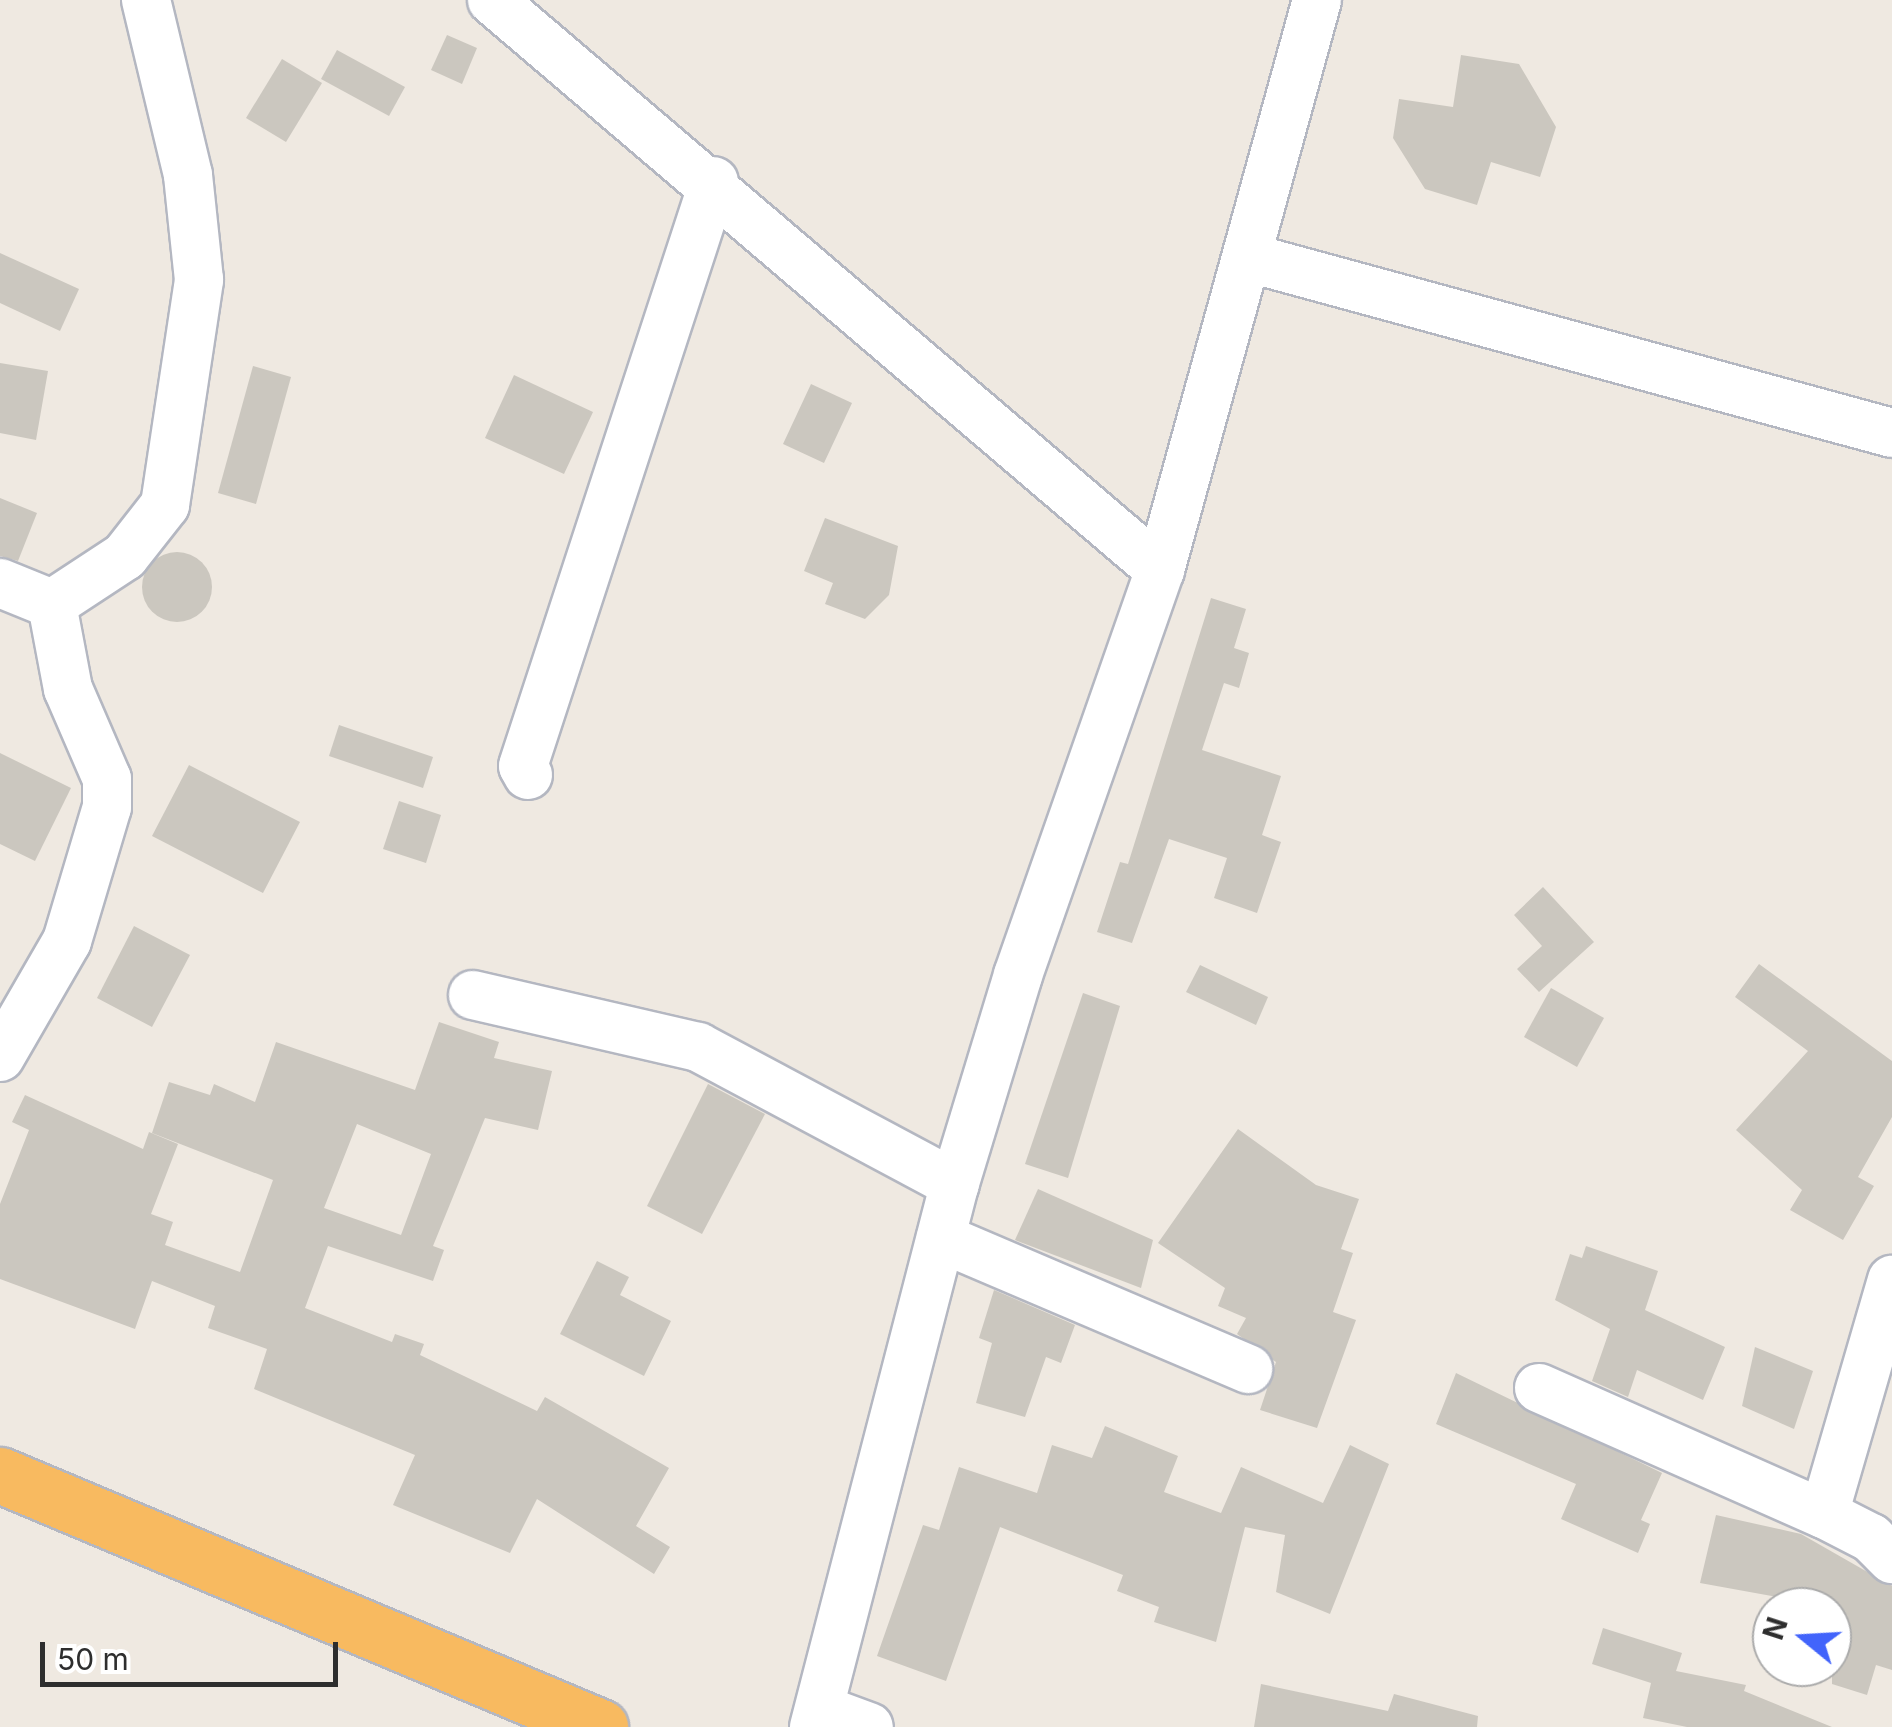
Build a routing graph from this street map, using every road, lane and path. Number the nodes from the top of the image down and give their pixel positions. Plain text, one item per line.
1 (146, 0) edge
2 (492, 0) edge
3 (1317, 0) edge
4 (714, 181) junction
5 (1250, 258) junction
6 (1892, 433) edge
7 (1160, 570) junction
8 (0, 583) edge
9 (52, 604) junction
10 (528, 775) dead end
11 (473, 995) dead end
12 (0, 1057) edge
13 (955, 1184) junction
14 (940, 1238) junction
15 (1892, 1280) edge
16 (1248, 1369) dead end
17 (1539, 1388) dead end
18 (0, 1475) edge
19 (1824, 1514) junction
20 (1892, 1559) edge
21 (817, 1718) edge
22 (600, 1727) edge
23 (868, 1727) edge

1 - 9 street
2 - 4 street
3 - 5 street
4 - 7 street
4 - 10 street
5 - 6 street
5 - 7 street
7 - 13 street
8 - 9 street
9 - 12 street
11 - 13 street
13 - 14 street
14 - 16 street
14 - 21 street
15 - 19 street
17 - 19 street
18 - 22 highway
19 - 20 street
21 - 23 street

